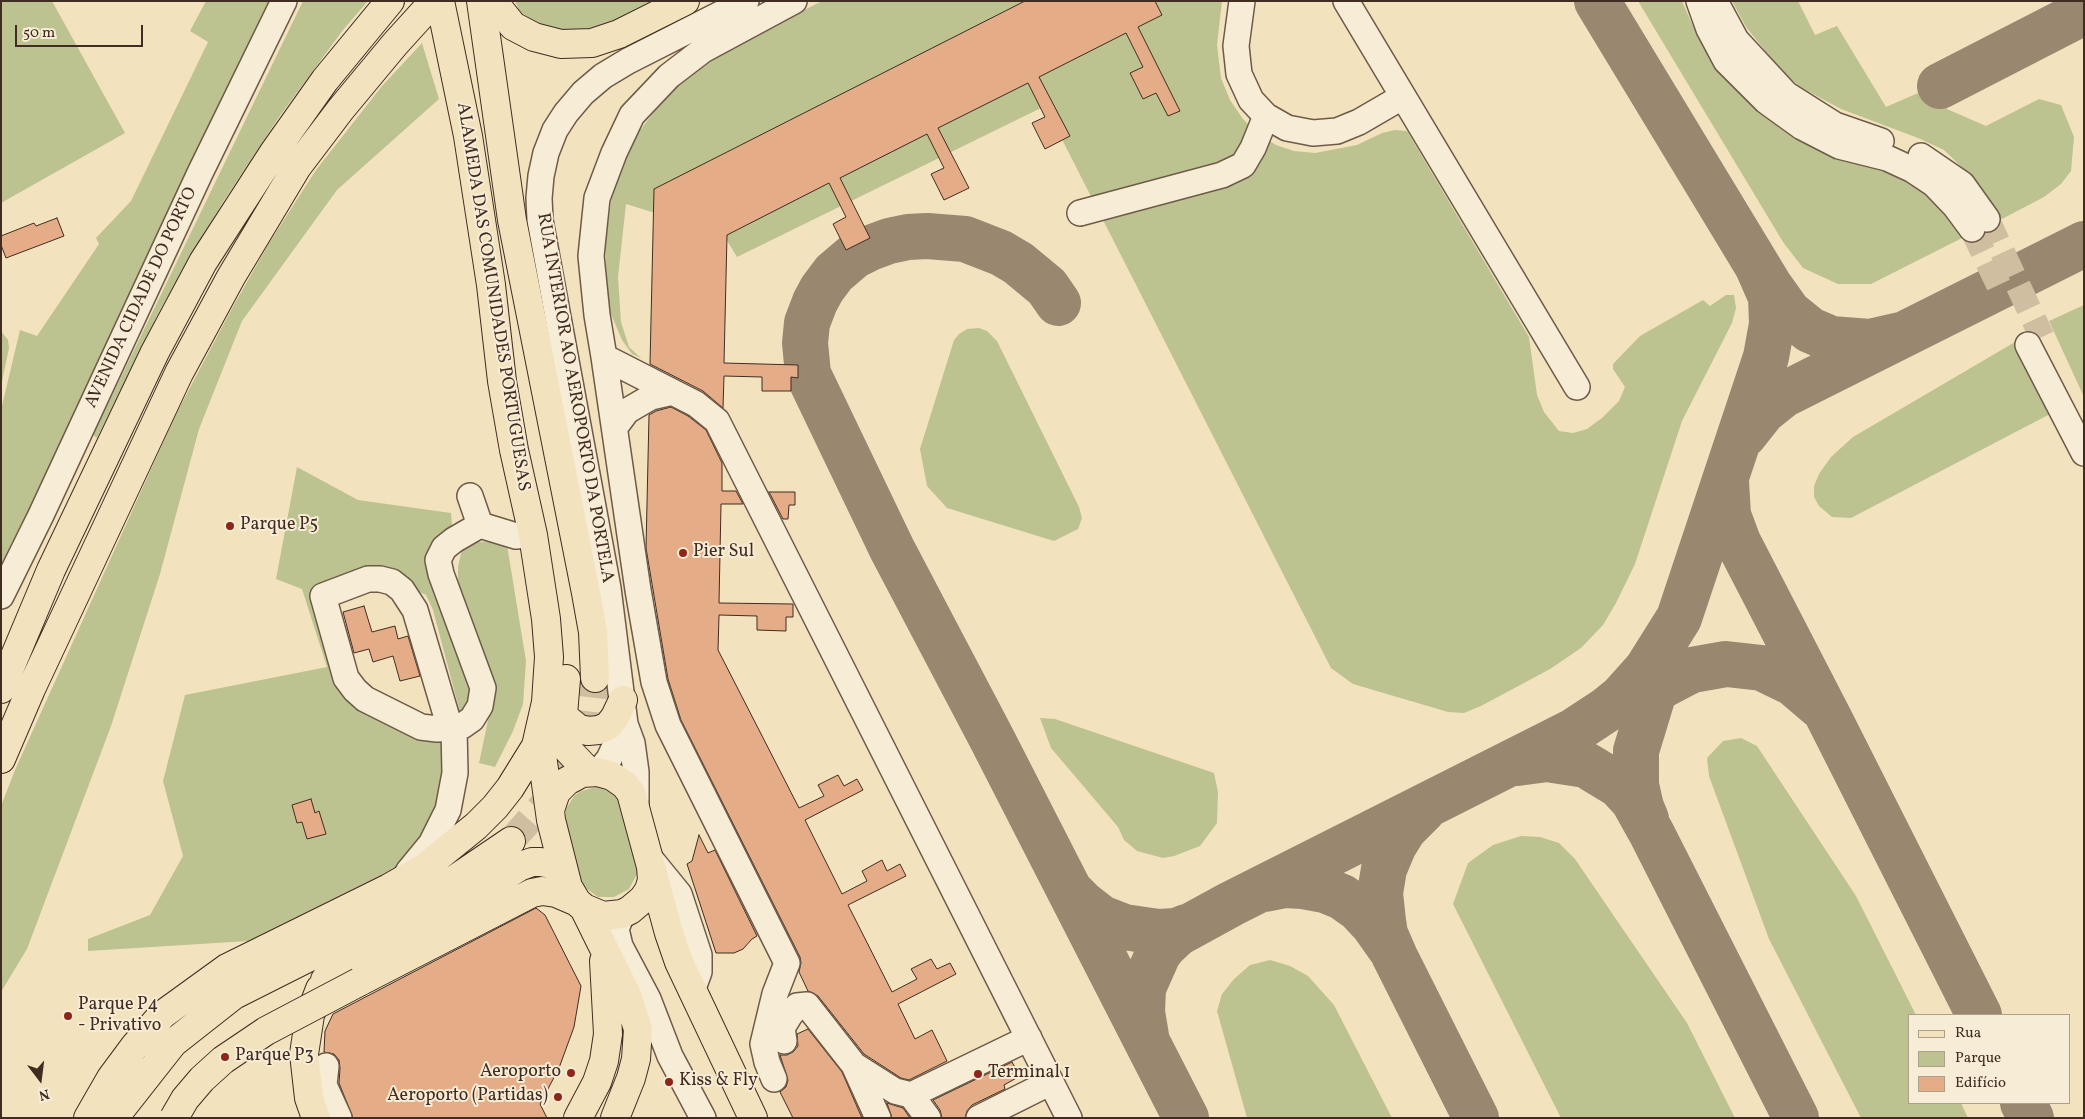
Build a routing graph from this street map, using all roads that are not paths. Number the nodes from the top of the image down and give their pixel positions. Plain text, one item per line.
1 (284, 1) edge
2 (434, 1) edge
3 (440, 1) edge
4 (480, 1) edge
5 (493, 1) edge
6 (685, 1) edge
7 (746, 1) edge
8 (794, 1) edge
9 (1242, 1) edge
10 (1346, 1) edge
11 (1699, 1) edge
12 (1715, 1) edge
13 (389, 2) edge
14 (1402, 97) junction
15 (1266, 116) junction
16 (1080, 213) dead end
17 (512, 220) junction
18 (604, 357) junction
19 (1577, 387) dead end
20 (673, 392) junction
21 (2084, 417) edge
22 (615, 427) junction
23 (2084, 453) edge
24 (470, 496) dead end
25 (480, 524) junction
26 (534, 535) junction
27 (51, 570) junction
28 (1, 596) edge
29 (1, 645) edge
30 (595, 678) tunnel mouth
31 (1, 689) edge
32 (554, 708) junction
33 (624, 712) junction
34 (452, 728) junction
35 (1, 759) edge
36 (594, 772) junction
37 (636, 804) junction
38 (551, 820) junction
39 (511, 841) tunnel mouth
40 (650, 862) junction
41 (562, 867) junction
42 (396, 884) junction
43 (580, 905) junction
44 (622, 914) junction
45 (368, 927) junction
46 (603, 950) junction
47 (787, 963) junction
48 (325, 980) junction
49 (807, 1005) junction
50 (1029, 1038) junction
51 (784, 1041) dead end
52 (854, 1065) junction
53 (326, 1066) dead end
54 (774, 1079) dead end
55 (1051, 1082) junction
56 (911, 1095) junction
57 (88, 1118) edge
58 (114, 1118) edge
59 (174, 1118) edge
60 (316, 1118) edge
61 (339, 1118) edge
62 (578, 1118) edge
63 (615, 1118) edge
64 (703, 1118) edge
65 (753, 1118) edge
66 (878, 1118) edge
67 (928, 1118) edge
68 (979, 1118) edge
69 (1069, 1118) edge

1 - 28 street, AVENIDA CIDADE DO PORTO
2 - 35 main road
3 - 26 main road, ALAMEDA DAS COMUNIDADES PORTUGUESAS
4 - 17 main road, ALAMEDA DAS COMUNIDADES PORTUGUESAS
5 - 6 main road
7 - 33 street, RUA INTERIOR AO AEROPORTO DA PORTELA
8 - 18 street
9 - 15 street
10 - 14 street
11 - 12 street
13 - 27 main road
14 - 15 street
14 - 19 street
15 - 16 street
17 - 30 main road, ALAMEDA DAS COMUNIDADES PORTUGUESAS
17 - 32 main road
18 - 20 street
18 - 22 street
20 - 22 street
20 - 50 street
21 - 23 street
22 - 47 street
24 - 25 street
25 - 26 street
25 - 34 street
26 - 32 main road, ALAMEDA DAS COMUNIDADES PORTUGUESAS
27 - 29 main road
27 - 31 main road
32 - 33 main road
32 - 36 main road
32 - 38 main road
32 - 42 main road, ALAMEDA DAS COMUNIDADES PORTUGUESAS
33 - 36 street
33 - 37 street, RUA INTERIOR AO AEROPORTO DA PORTELA
34 - 34 street
34 - 42 street
36 - 37 main road
36 - 38 main road
37 - 40 main road, RUA INTERIOR AO AEROPORTO DA PORTELA
38 - 41 main road
39 - 45 main road
40 - 44 main road, RUA INTERIOR AO AEROPORTO DA PORTELA
40 - 65 main road, RUA INTERIOR AO AEROPORTO DA PORTELA
41 - 43 main road
41 - 48 main road
42 - 57 main road, ALAMEDA DAS COMUNIDADES PORTUGUESAS
43 - 44 main road
43 - 46 main road
43 - 59 main road, bridge
44 - 64 street
45 - 48 main road
45 - 58 main road
46 - 62 main road
46 - 63 main road
47 - 49 street
47 - 54 street
48 - 60 main road
49 - 51 street
49 - 52 street
50 - 55 street
50 - 56 street
52 - 56 street
52 - 66 street
53 - 61 street
55 - 68 street
55 - 69 street
56 - 67 street

